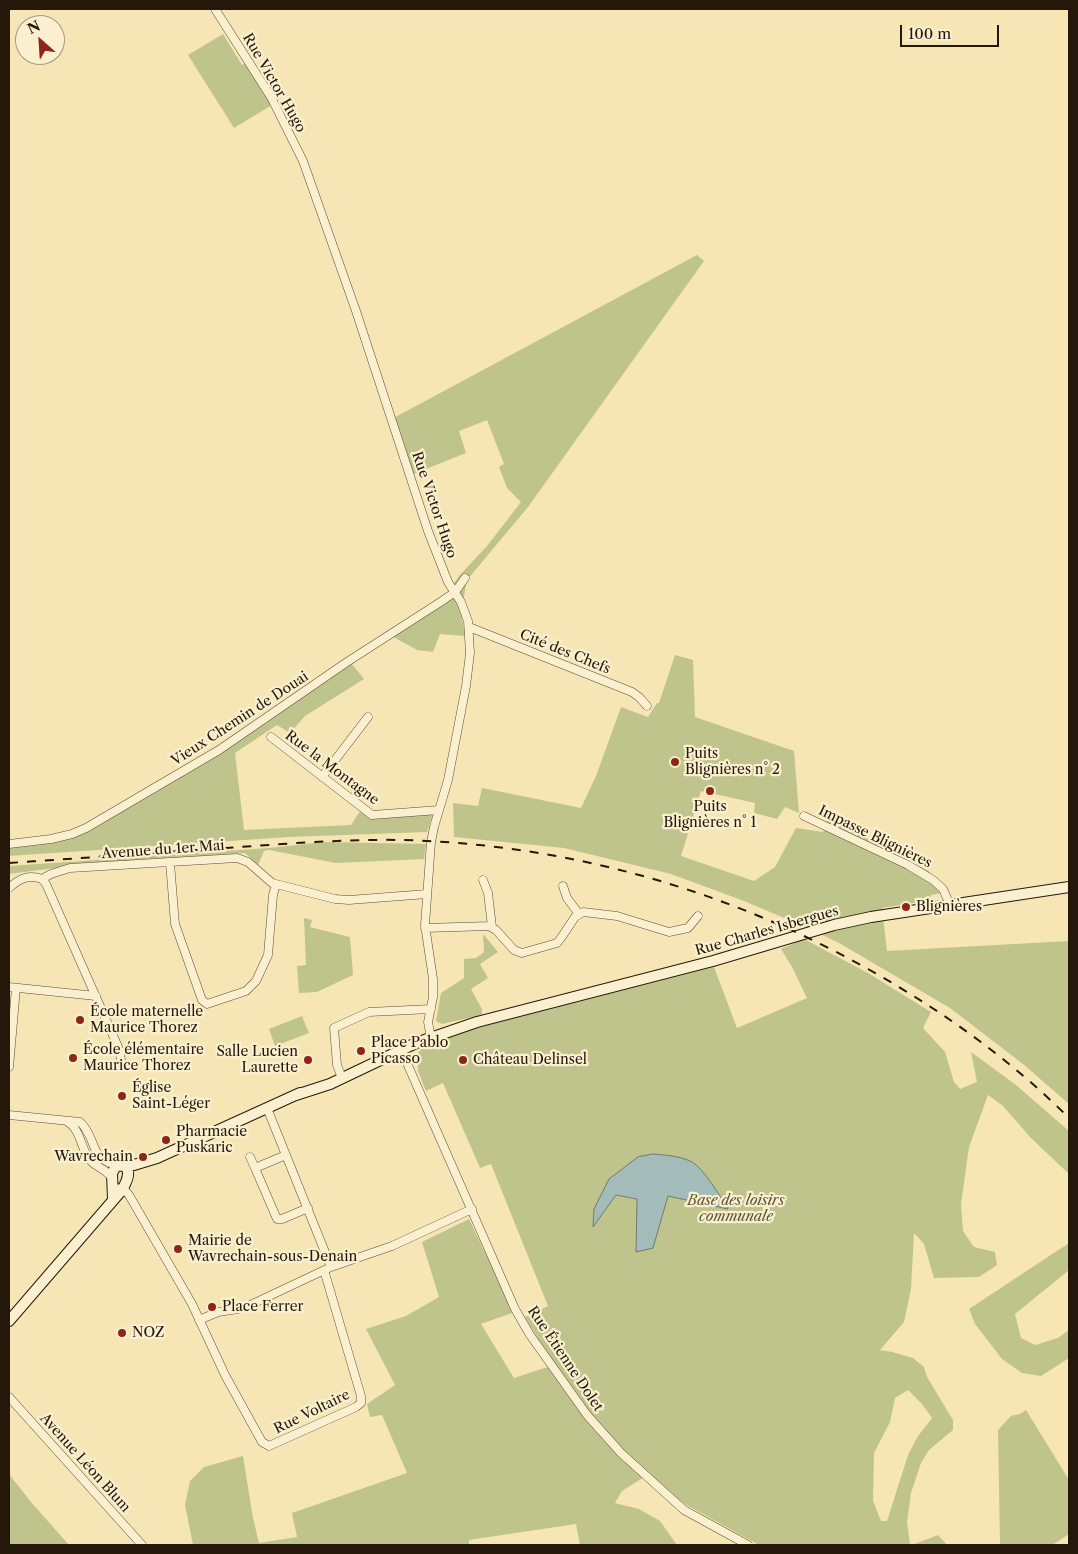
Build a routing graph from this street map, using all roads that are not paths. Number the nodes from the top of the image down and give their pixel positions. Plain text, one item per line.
1 (214, 9) edge
2 (465, 578) dead end
3 (455, 592) junction
4 (469, 627) junction
5 (647, 706) dead end
6 (368, 717) dead end
7 (271, 737) dead end
8 (322, 777) junction
9 (439, 810) junction
10 (804, 816) dead end
11 (9, 844) edge
12 (170, 862) junction
13 (42, 879) junction
14 (483, 880) dead end
15 (276, 884) junction
16 (563, 886) dead end
17 (1069, 887) edge
18 (9, 888) edge
19 (427, 894) junction
20 (950, 905) junction
21 (579, 914) junction
22 (698, 916) dead end
23 (492, 927) junction
24 (425, 928) junction
25 (12, 988) edge
26 (96, 996) junction
27 (431, 1008) junction
28 (430, 1035) junction
29 (400, 1047) junction
30 (121, 1060) dead end
31 (9, 1067) edge
32 (341, 1076) junction
33 (267, 1108) junction
34 (9, 1115) edge
35 (64, 1121) junction
36 (286, 1155) junction
37 (250, 1157) dead end
38 (158, 1158) junction
39 (121, 1165) junction
40 (255, 1168) junction
41 (120, 1184) junction
42 (308, 1208) junction
43 (472, 1209) junction
44 (327, 1269) junction
45 (199, 1320) junction
46 (9, 1321) edge
47 (9, 1397) edge
48 (142, 1545) edge
49 (748, 1545) edge

1 - 3 street, Rue Victor Hugo
2 - 3 street, Vieux Chemin de Douai
3 - 4 street, Rue Victor Hugo
3 - 11 street, Vieux Chemin de Douai
4 - 5 street, Cité des Chefs
4 - 9 street, Rue Victor Hugo
6 - 8 street
7 - 8 street, Rue la Montagne
8 - 9 street, Rue la Montagne
9 - 19 street, Rue Victor Hugo
10 - 20 street, Impasse Blignières
12 - 13 street, Avenue du 1er Mai
12 - 15 street, Avenue du 1er Mai
12 - 15 street
13 - 18 street, Avenue du 1er Mai
13 - 26 street
14 - 23 street
15 - 19 street, Avenue du 1er Mai
16 - 21 street
17 - 20 main road, Rue Charles Isbergues
19 - 24 street, Rue Victor Hugo
20 - 28 main road, Rue Charles Isbergues
21 - 22 street
21 - 23 street
23 - 24 street
24 - 27 street, Rue Victor Hugo
25 - 26 street
25 - 31 street
26 - 30 street
27 - 28 street, Rue Victor Hugo
27 - 32 street
28 - 29 main road, Rue Charles Isbergues
29 - 32 main road, Rue Charles Isbergues
29 - 43 street, Rue Étienne Dolet
32 - 33 main road, Rue Charles Isbergues
33 - 36 street
33 - 38 main road, Rue Charles Isbergues
34 - 35 street
35 - 39 street
35 - 41 street, Rue Voltaire
36 - 40 street
36 - 42 street
37 - 40 street
38 - 39 main road, Rue Charles Isbergues
38 - 41 main road, Rue Charles Isbergues
39 - 41 main road
40 - 42 street
41 - 45 street, Rue Voltaire
41 - 46 main road, Rue Charles Isbergues
42 - 44 street
43 - 44 street
43 - 49 street, Rue Étienne Dolet
44 - 45 street
44 - 45 street, Rue Voltaire
47 - 48 street, Avenue Léon Blum

